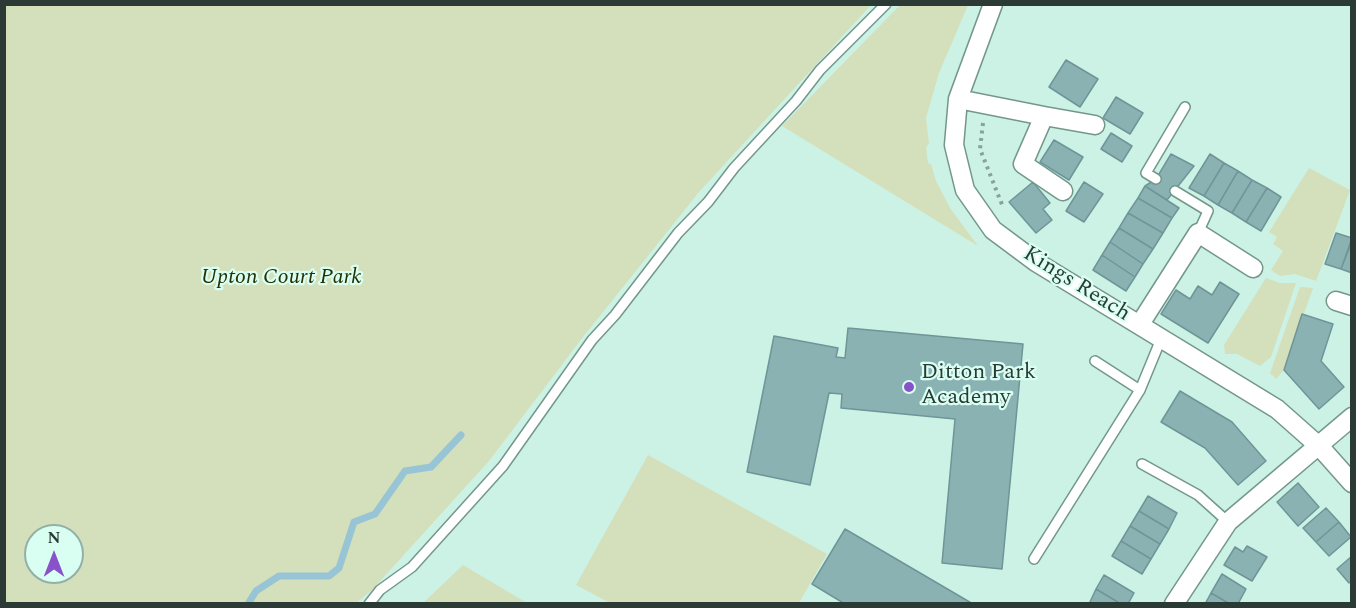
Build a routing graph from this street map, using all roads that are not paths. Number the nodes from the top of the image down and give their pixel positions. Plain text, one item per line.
1 (886, 4) edge
2 (993, 4) edge
3 (958, 99) junction
4 (1185, 107) dead end
5 (1044, 116) junction
6 (1095, 125) dead end
7 (1156, 179) dead end
8 (1063, 191) dead end
9 (1175, 191) dead end
10 (1198, 233) junction
11 (1252, 268) dead end
12 (1140, 324) junction
13 (1161, 339) junction
14 (1095, 361) dead end
15 (1140, 390) junction
16 (1352, 417) edge
17 (1320, 447) junction
18 (1142, 464) dead end
19 (1352, 483) edge
20 (1228, 522) junction
21 (1034, 559) dead end
22 (369, 603) edge
23 (1174, 603) edge

1 - 22 lane
2 - 3 street, Kings Reach
3 - 5 street
3 - 12 street, Kings Reach
4 - 7 lane
5 - 6 street
5 - 8 street
9 - 10 lane
10 - 11 street
10 - 12 street
12 - 13 street, Kings Reach
13 - 15 lane
13 - 17 street, Kings Reach
14 - 15 lane
15 - 21 lane
16 - 17 street
17 - 19 street, Kings Reach
17 - 20 street
18 - 20 lane
20 - 23 street

